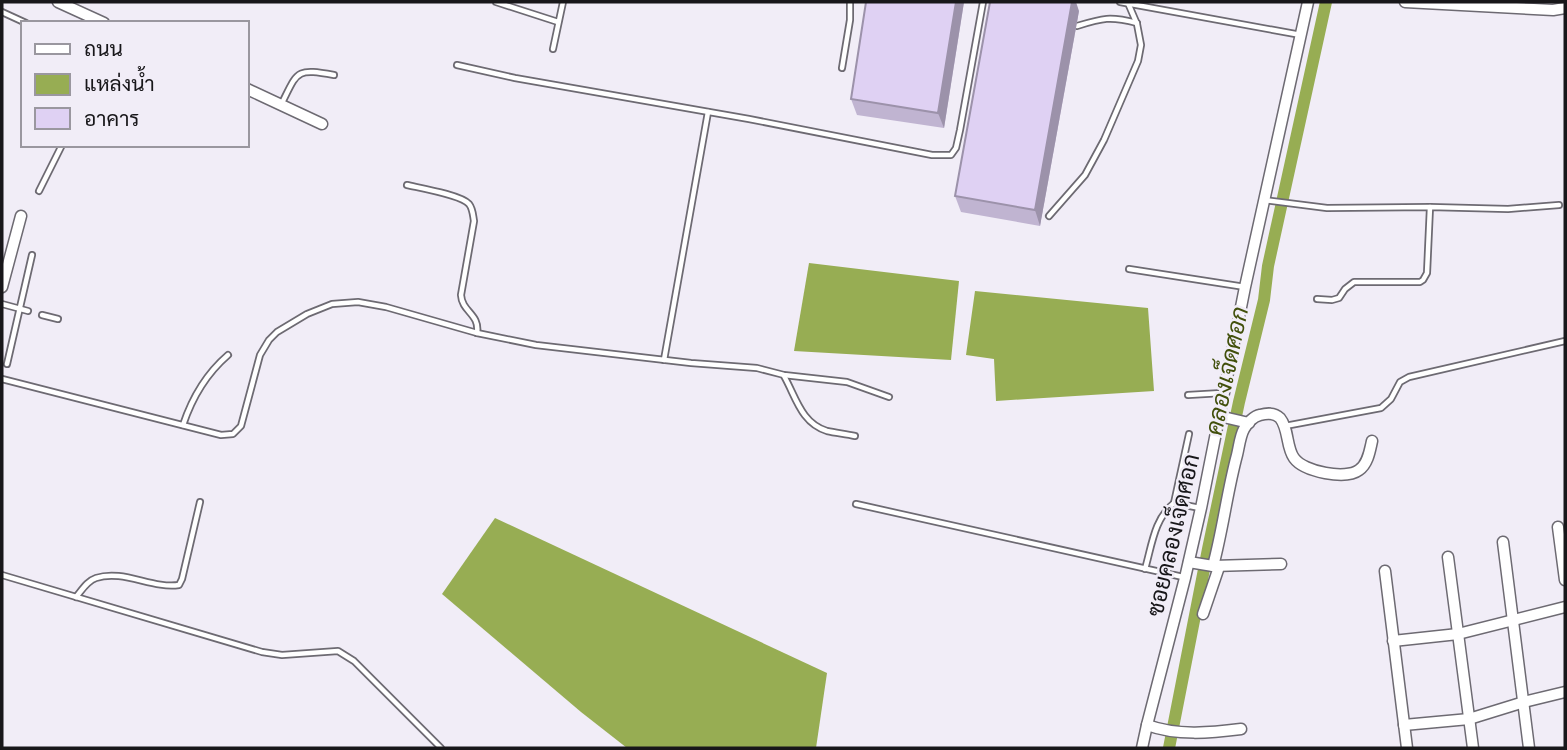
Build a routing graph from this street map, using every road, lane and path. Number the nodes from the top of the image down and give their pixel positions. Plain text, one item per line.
1 (58, 2) edge
2 (496, 2) edge
3 (564, 2) edge
4 (850, 2) edge
5 (983, 2) edge
6 (1120, 2) edge
7 (1308, 2) edge
8 (1405, 2) edge
9 (1128, 3) edge
10 (1498, 5) edge
11 (1565, 8) edge
12 (2, 12) edge
13 (22, 21) edge
14 (100, 21) edge
15 (558, 22) junction
16 (1137, 24) junction
17 (1077, 26) dead end
18 (1301, 34) junction
19 (553, 49) dead end
20 (457, 65) dead end
21 (842, 68) dead end
22 (334, 75) dead end
23 (248, 89) edge
24 (281, 105) junction
25 (708, 112) junction
26 (322, 124) dead end
27 (61, 147) edge
28 (407, 185) dead end
29 (39, 191) dead end
30 (1263, 200) junction
31 (1559, 205) dead end
32 (1430, 207) junction
33 (22, 216) dead end
34 (1049, 216) dead end
35 (32, 255) dead end
36 (1129, 269) dead end
37 (1245, 287) junction
38 (2, 288) edge
39 (1317, 299) dead end
40 (2, 304) edge
41 (19, 308) junction
42 (29, 311) dead end
43 (42, 315) dead end
44 (58, 319) dead end
45 (477, 333) junction
46 (1565, 341) edge
47 (228, 355) dead end
48 (664, 360) junction
49 (7, 364) dead end
50 (784, 375) junction
51 (2, 379) edge
52 (1224, 393) junction
53 (1188, 395) dead end
54 (889, 397) dead end
55 (1220, 416) junction
56 (1245, 422) junction
57 (183, 425) junction
58 (1284, 427) junction
59 (1189, 434) dead end
60 (855, 436) dead end
61 (1372, 441) dead end
62 (200, 502) dead end
63 (1174, 503) junction
64 (856, 504) dead end
65 (1201, 508) junction
66 (1558, 527) dead end
67 (1503, 542) dead end
68 (1448, 557) dead end
69 (1281, 564) dead end
70 (1206, 565) junction
71 (1145, 569) junction
72 (1385, 571) dead end
73 (2, 575) edge
74 (1185, 578) junction
75 (1565, 580) edge
76 (76, 597) junction
77 (1565, 607) edge
78 (1203, 614) dead end
79 (1513, 620) junction
80 (1458, 634) junction
81 (1393, 641) junction
82 (1565, 692) edge
83 (1524, 702) junction
84 (1469, 719) junction
85 (1404, 724) junction
86 (1146, 725) junction
87 (1241, 729) dead end
88 (441, 748) edge
89 (1142, 748) edge
90 (1407, 748) edge
91 (1473, 748) edge
92 (1530, 748) edge

1 - 14 street
2 - 15 lane
3 - 15 lane
4 - 21 lane
5 - 25 lane
6 - 9 lane
7 - 18 street, ซอยคลองเจ็ดศอก
8 - 10 street
9 - 16 lane
9 - 18 lane
10 - 11 street
12 - 13 lane
15 - 19 lane
16 - 17 lane
16 - 34 lane
18 - 30 street, ซอยคลองเจ็ดศอก
20 - 25 lane
22 - 24 lane
23 - 24 street
24 - 26 street
25 - 48 lane
27 - 29 lane
28 - 45 lane
30 - 32 lane
30 - 37 street, ซอยคลองเจ็ดศอก
31 - 32 lane
32 - 39 lane
33 - 38 street
35 - 41 lane
36 - 37 lane
37 - 52 street, ซอยคลองเจ็ดศอก
40 - 41 lane
41 - 42 lane
41 - 49 lane
43 - 44 lane
45 - 48 lane
45 - 57 lane
46 - 58 lane
47 - 57 lane
48 - 50 lane
50 - 54 lane
50 - 60 lane
51 - 57 lane
52 - 53 lane
52 - 55 street, ซอยคลองเจ็ดศอก
55 - 56 street
55 - 65 street, ซอยคลองเจ็ดศอก
56 - 58 street
56 - 70 street
58 - 61 street
59 - 63 lane
62 - 76 lane
63 - 65 lane
63 - 71 lane
64 - 71 lane
65 - 70 street, ซอยคลองเจ็ดศอก
66 - 75 street
67 - 79 street
68 - 80 street
69 - 70 street
70 - 74 street, ซอยคลองเจ็ดศอก
70 - 78 street
71 - 74 lane
72 - 81 street
73 - 76 lane
74 - 86 street, ซอยคลองเจ็ดศอก
76 - 88 lane
77 - 79 street
79 - 80 street
79 - 83 street
80 - 81 street
80 - 84 street
81 - 85 street
82 - 83 street
83 - 84 street
83 - 92 street
84 - 85 street
84 - 91 street
85 - 90 street
86 - 87 street
86 - 89 street, ซอยคลองเจ็ดศอก

